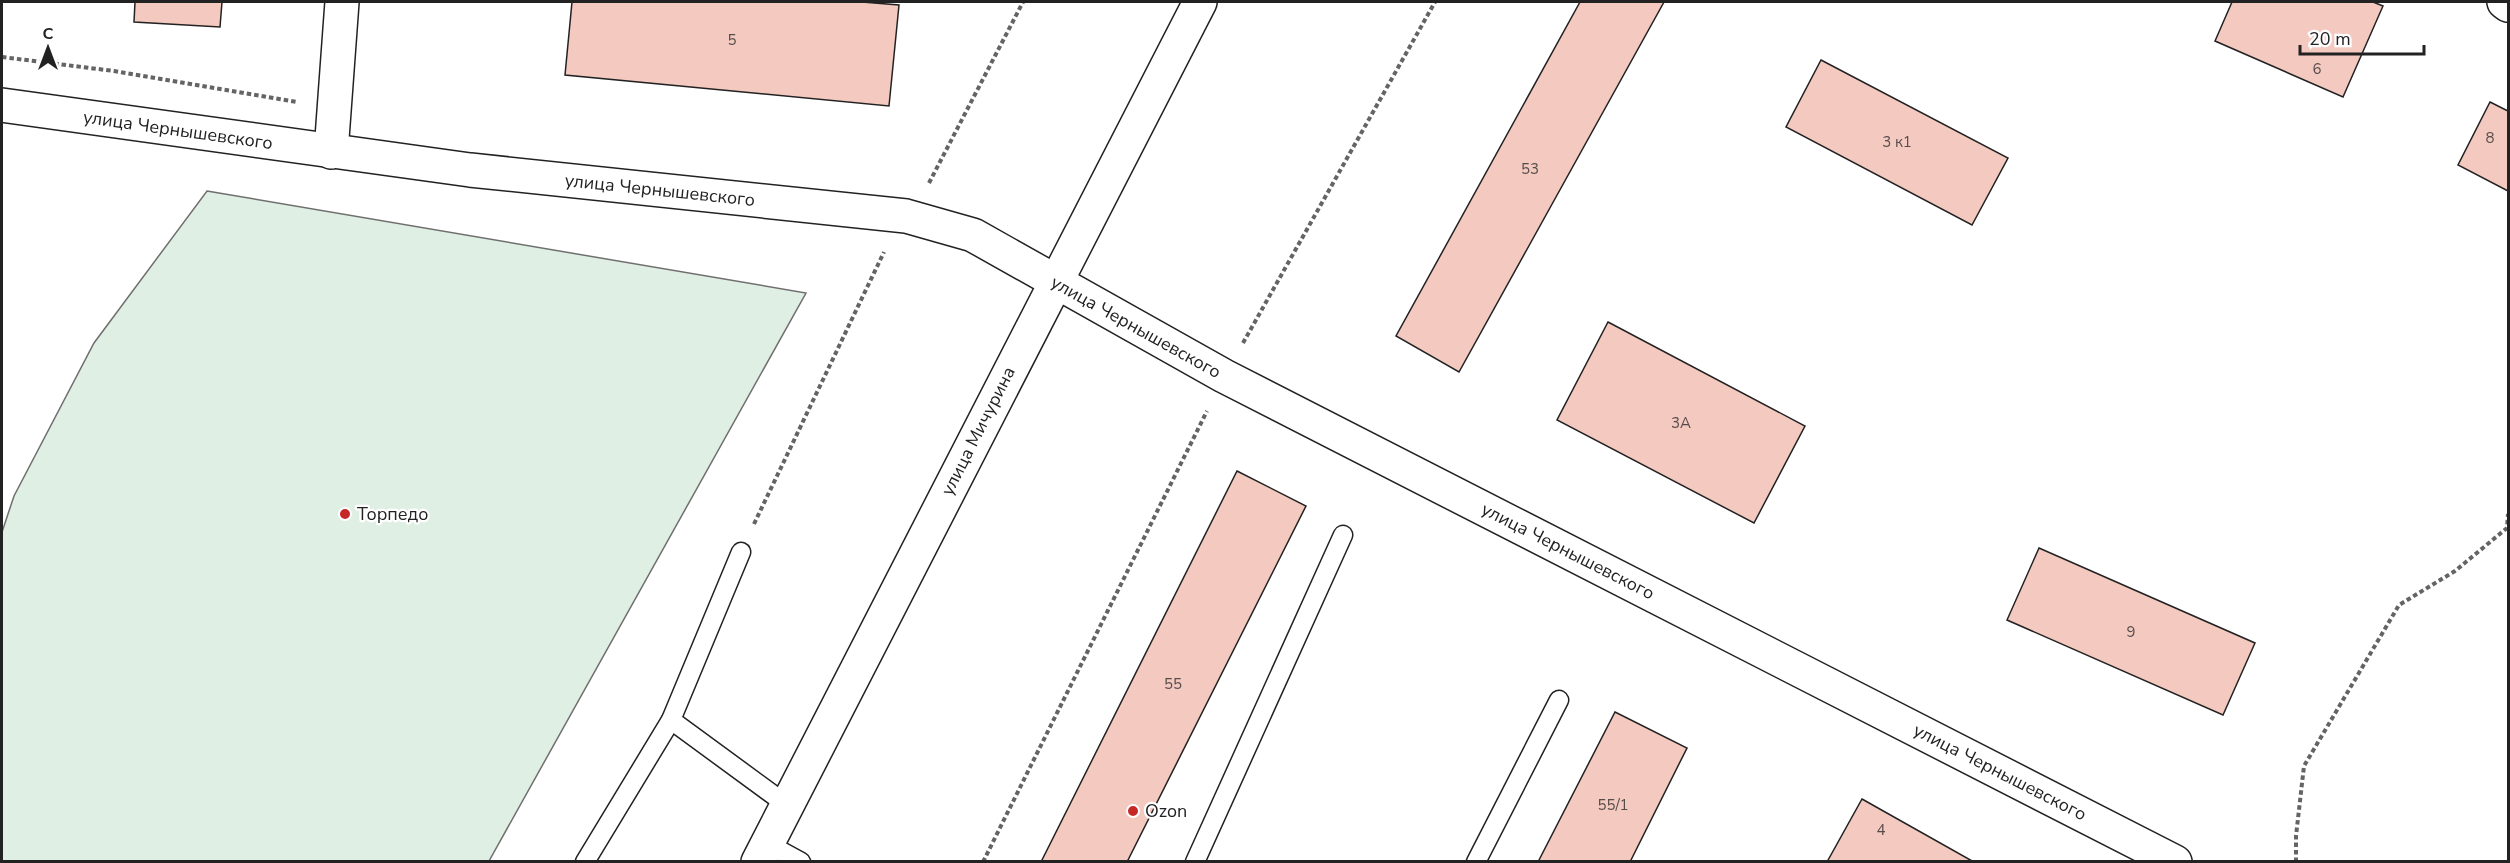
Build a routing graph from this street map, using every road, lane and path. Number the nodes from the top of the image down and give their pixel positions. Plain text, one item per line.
1 (342, 2) edge
2 (1023, 2) edge
3 (1200, 2) edge
4 (1435, 2) edge
5 (2504, 2) edge
6 (2508, 4) edge
7 (2, 57) edge
8 (2, 105) edge
9 (334, 108) junction
10 (331, 152) junction
11 (927, 186) dead end
12 (887, 246) dead end
13 (1055, 282) junction
14 (1224, 376) junction
15 (2508, 514) edge
16 (1343, 535) dead end
17 (741, 552) joint
18 (1559, 700) dead end
19 (671, 720) junction
20 (787, 805) junction
21 (763, 853) edge
22 (585, 861) edge
23 (801, 861) edge
24 (983, 861) edge
25 (1195, 861) edge
26 (1476, 861) edge
27 (2175, 861) edge
28 (2296, 861) edge

1 - 9 street
2 - 11 path
3 - 13 street, улица Мичурина
4 - 14 path
5 - 6 street
7 - 9 path
8 - 10 street, улица Чернышевского
9 - 10 street
10 - 13 street, улица Чернышевского
12 - 17 path
13 - 14 street, улица Чернышевского
13 - 20 street, улица Мичурина
14 - 24 path
14 - 27 street, улица Чернышевского
15 - 28 path
16 - 25 lane
17 - 19 lane
18 - 26 lane
19 - 20 lane
19 - 22 lane
20 - 21 street, улица Мичурина
21 - 23 lane

